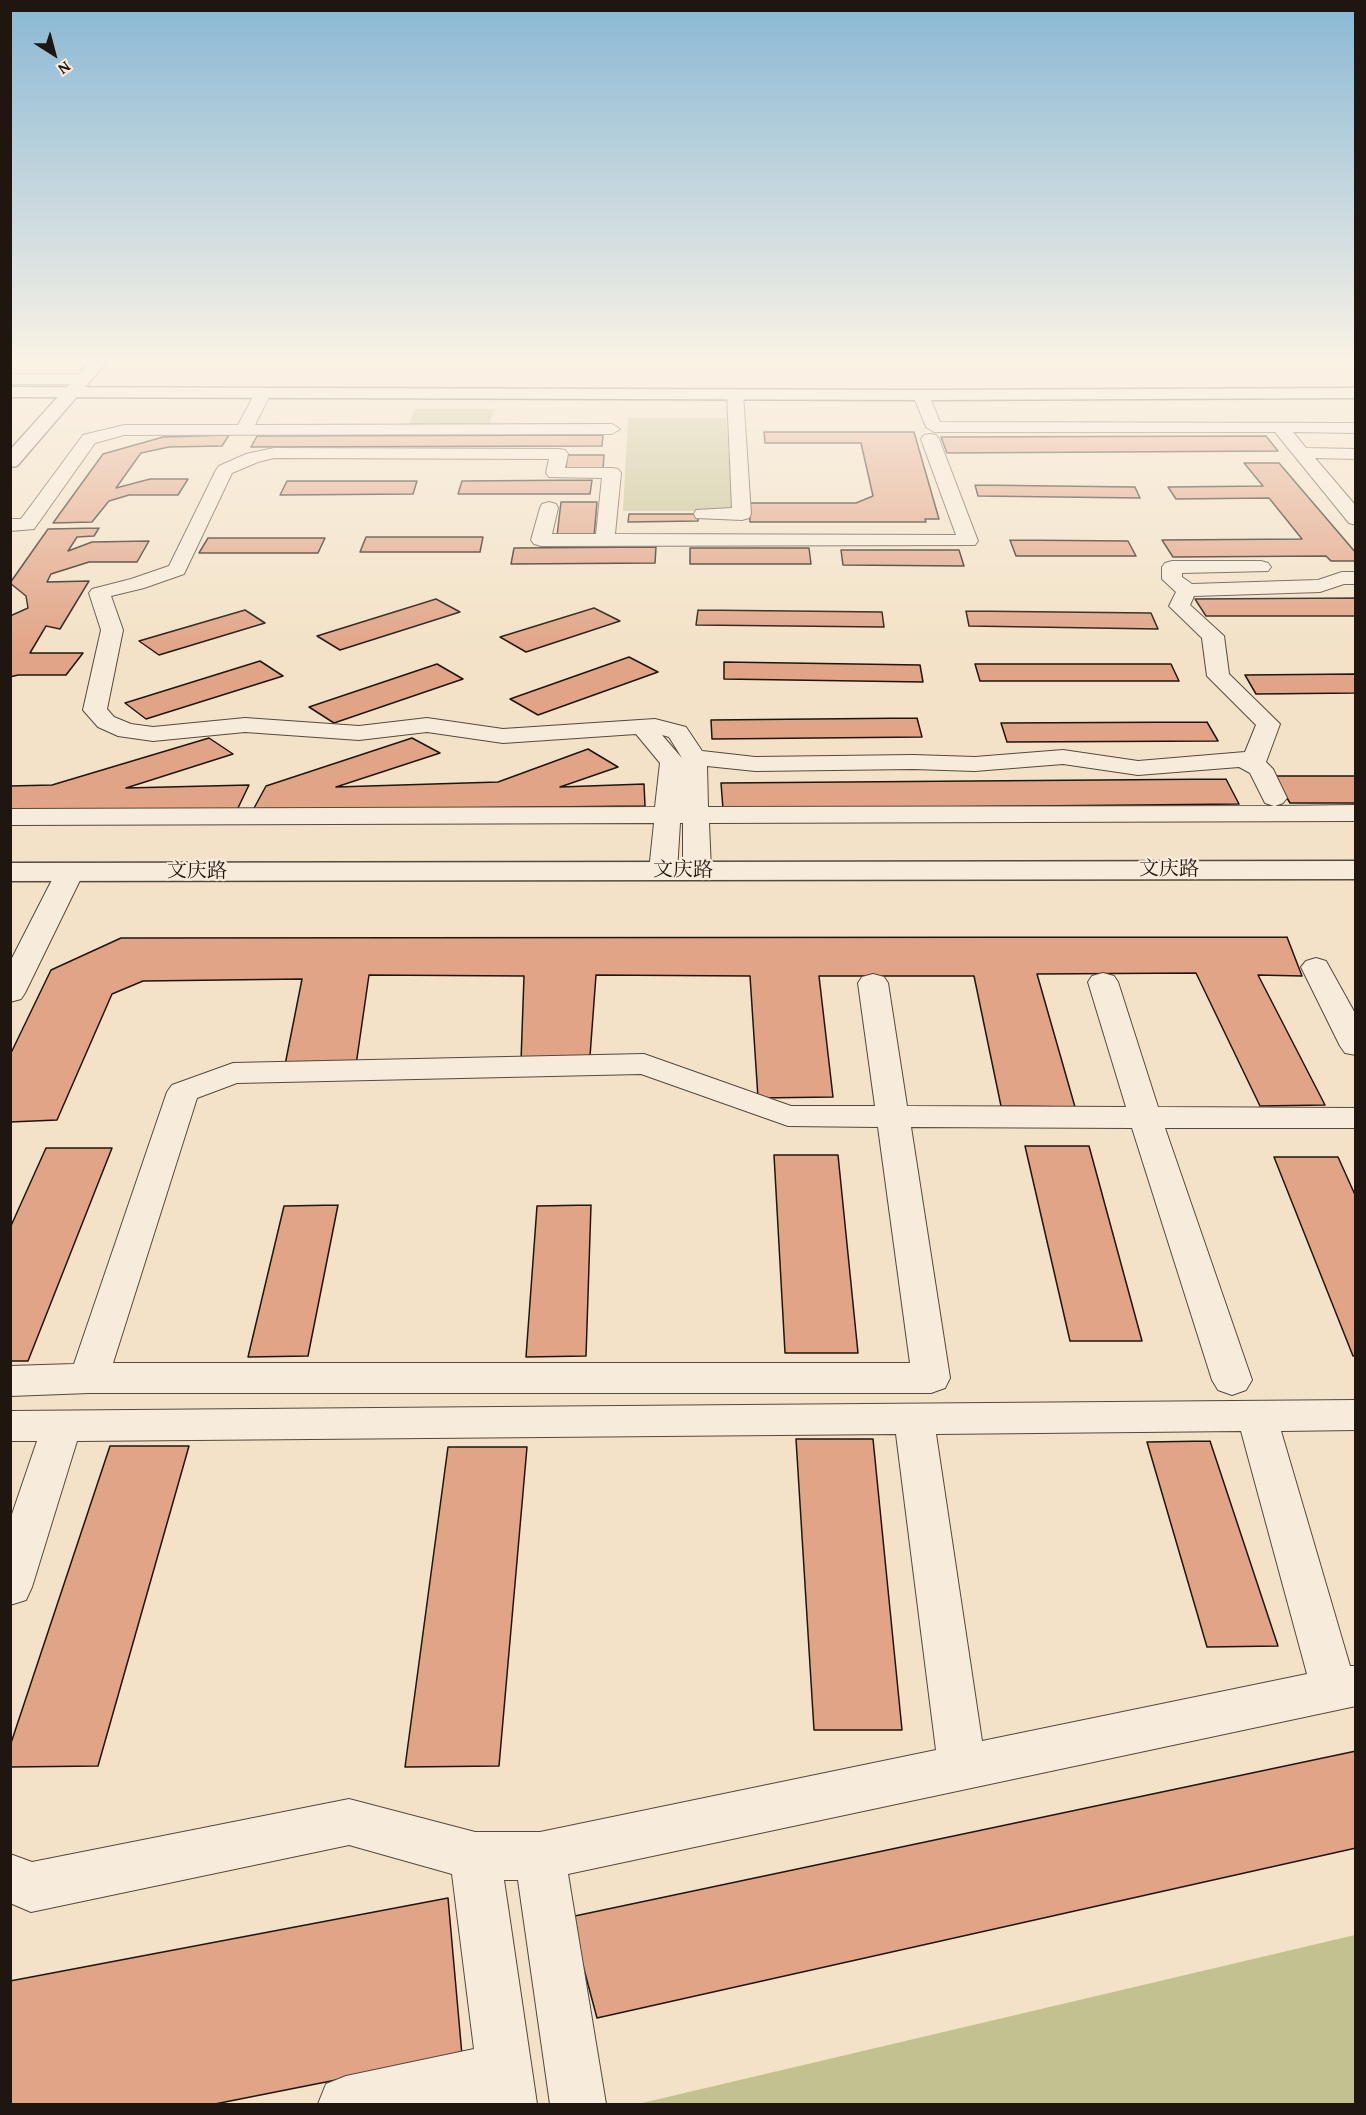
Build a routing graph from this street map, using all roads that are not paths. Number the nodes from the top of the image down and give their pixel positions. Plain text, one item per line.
1 (77, 456) edge
2 (262, 456) edge
3 (559, 456) edge
4 (739, 456) edge
5 (936, 456) edge
6 (1305, 456) edge
7 (1346, 497) edge
8 (549, 508) dead end
9 (704, 514) dead end
10 (1356, 519) edge
11 (18, 530) edge
12 (605, 540) junction
13 (1283, 567) dead end
14 (1305, 567) dead end
15 (1349, 578) edge
16 (1187, 590) junction
17 (642, 727) junction
18 (694, 757) junction
19 (1253, 765) junction
20 (1274, 798) dead end
21 (1356, 813) edge
22 (667, 814) junction
23 (695, 814) junction
24 (10, 817) edge
25 (1356, 870) edge
26 (663, 871) junction
27 (697, 871) junction
28 (10, 872) edge
29 (70, 872) junction
30 (1316, 967) dead end
31 (1103, 982) dead end
32 (873, 983) dead end
33 (10, 993) edge
34 (1356, 1046) edge
35 (893, 1116) junction
36 (1145, 1117) junction
37 (1356, 1118) edge
38 (89, 1378) junction
39 (1232, 1380) dead end
40 (10, 1381) edge
41 (1356, 1415) edge
42 (1257, 1416) junction
43 (914, 1419) junction
44 (62, 1425) junction
45 (10, 1426) edge
46 (10, 1587) edge
47 (1345, 1687) edge
48 (962, 1767) junction
49 (475, 1856) junction
50 (540, 1856) junction
51 (10, 1878) edge
52 (507, 2087) edge
53 (346, 2104) edge
54 (578, 2104) edge

1 - 11 street
2 - 17 street
3 - 12 street
4 - 9 street
5 - 12 street
6 - 7 street
7 - 10 street
8 - 12 street
13 - 16 street
14 - 15 street
15 - 16 street
16 - 19 street
17 - 18 street
17 - 22 street
18 - 19 street
18 - 23 street
19 - 20 street
21 - 23 street
22 - 23 street
22 - 24 street
22 - 26 street
23 - 27 street
25 - 27 main road, 文庆路
26 - 27 main road, 文庆路
26 - 29 main road, 文庆路
28 - 29 main road, 文庆路
29 - 33 street
30 - 34 street
31 - 36 street
32 - 35 street
35 - 36 street
35 - 38 street
35 - 38 street
36 - 37 street
36 - 39 street
38 - 40 street
41 - 42 street
42 - 43 street
42 - 47 street
43 - 44 street
43 - 48 street
44 - 45 street
44 - 46 street
47 - 48 street
48 - 50 street
49 - 50 street
49 - 51 street
49 - 52 street
50 - 54 street
52 - 53 street

